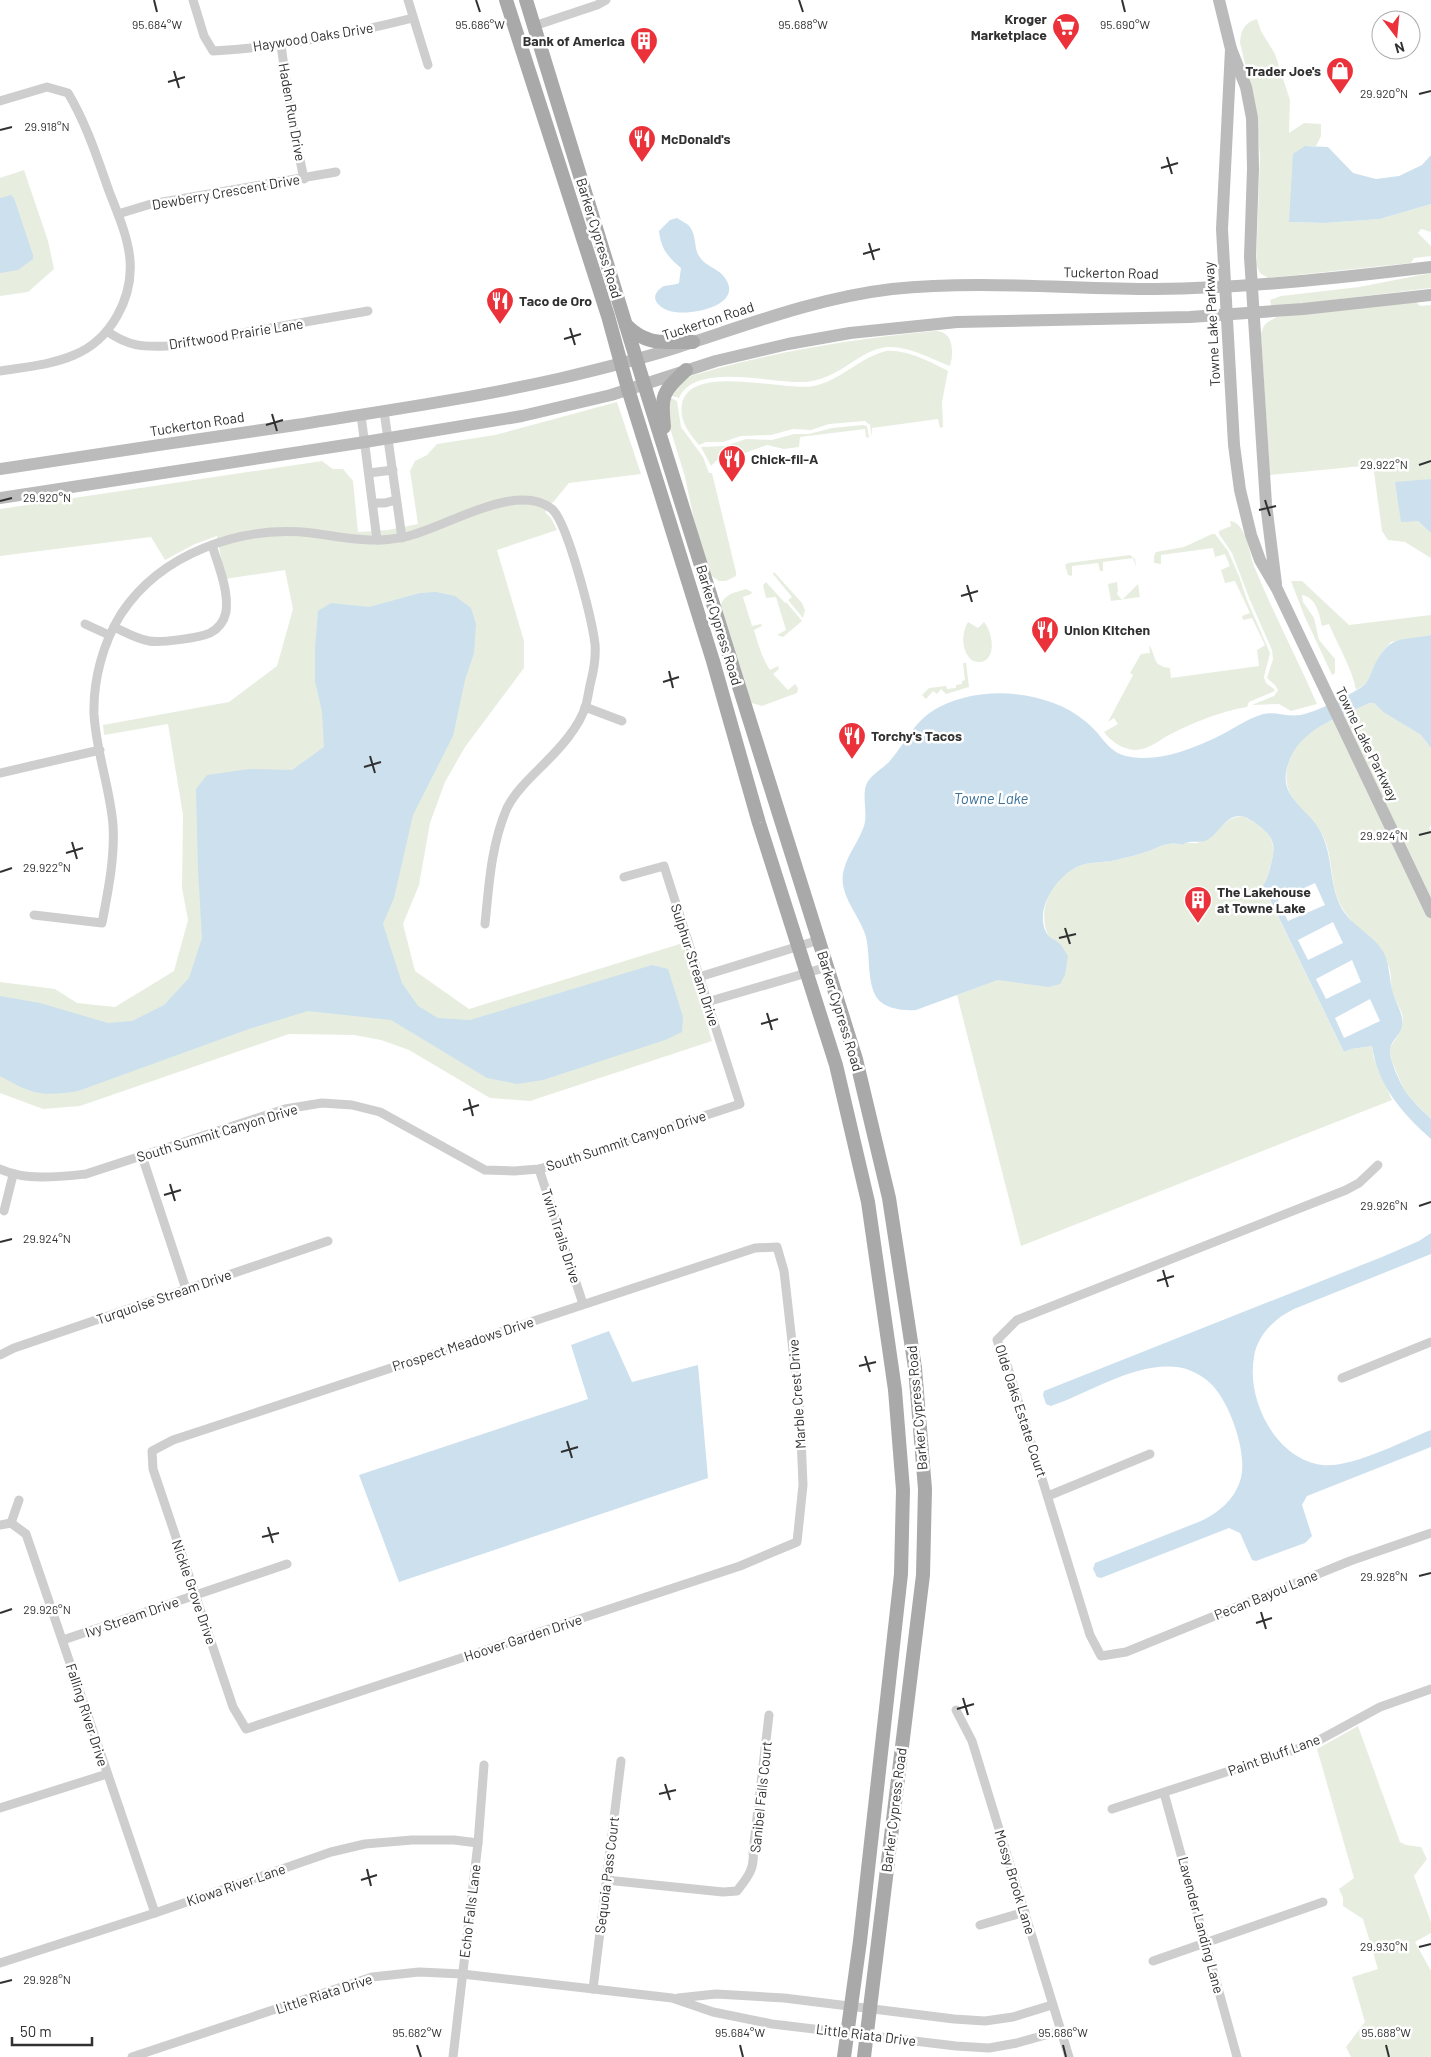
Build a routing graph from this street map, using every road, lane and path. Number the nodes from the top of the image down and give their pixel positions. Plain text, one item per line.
1 (193, 0) edge
2 (408, 0) edge
3 (506, 0) edge
4 (516, 0) edge
5 (526, 0) edge
6 (606, 0) edge
7 (1220, 0) edge
8 (413, 18) junction
9 (534, 26) junction
10 (281, 45) junction
11 (1231, 49) junction
12 (428, 65) dead end
13 (0, 101) edge
14 (336, 172) dead end
15 (304, 179) junction
16 (118, 214) junction
17 (1431, 267) edge
18 (1252, 286) junction
19 (1224, 288) junction
20 (1431, 295) edge
21 (368, 311) dead end
22 (1253, 313) junction
23 (1226, 314) junction
24 (626, 324) junction
25 (108, 332) junction
26 (693, 342) junction
27 (636, 360) junction
28 (621, 365) junction
29 (686, 370) junction
30 (0, 371) edge
31 (644, 384) junction
32 (628, 389) junction
33 (384, 411) junction
34 (361, 415) junction
35 (389, 438) junction
36 (365, 442) junction
37 (667, 458) junction
38 (0, 469) edge
39 (393, 470) junction
40 (369, 473) junction
41 (0, 498) edge
42 (396, 500) junction
43 (373, 503) junction
44 (1266, 504) junction
45 (1243, 509) junction
46 (402, 538) junction
47 (377, 540) junction
48 (212, 545) junction
49 (1277, 589) junction
50 (85, 624) dead end
51 (114, 627) junction
52 (704, 632) junction
53 (109, 636) junction
54 (585, 708) junction
55 (747, 716) junction
56 (622, 721) dead end
57 (100, 750) junction
58 (0, 773) edge
59 (624, 878) dead end
60 (1431, 912) edge
61 (34, 915) dead end
62 (484, 924) dead end
63 (819, 940) junction
64 (798, 946) junction
65 (827, 967) junction
66 (807, 973) junction
67 (699, 977) junction
68 (707, 1002) junction
69 (740, 1104) joint
70 (142, 1156) junction
71 (1378, 1165) dead end
72 (0, 1169) edge
73 (539, 1169) junction
74 (13, 1175) junction
75 (4, 1210) dead end
76 (328, 1241) dead end
77 (777, 1247) joint
78 (186, 1289) junction
79 (583, 1304) junction
80 (1431, 1342) edge
81 (0, 1355) edge
82 (1342, 1378) dead end
83 (895, 1390) junction
84 (916, 1390) junction
85 (152, 1451) joint
86 (1150, 1454) dead end
87 (1048, 1496) junction
88 (19, 1500) dead end
89 (11, 1524) junction
90 (0, 1525) edge
91 (1431, 1533) edge
92 (798, 1542) joint
93 (287, 1564) dead end
94 (196, 1595) junction
95 (63, 1640) junction
96 (1101, 1656) joint
97 (1431, 1689) edge
98 (888, 1695) junction
99 (908, 1697) junction
100 (956, 1710) dead end
101 (770, 1715) dead end
102 (246, 1729) joint
103 (621, 1761) dead end
104 (484, 1765) dead end
105 (107, 1774) junction
106 (1164, 1793) junction
107 (0, 1808) edge
108 (1112, 1809) dead end
109 (478, 1843) junction
110 (606, 1880) junction
111 (1323, 1902) dead end
112 (1024, 1912) junction
113 (155, 1913) junction
114 (980, 1925) dead end
115 (1205, 1942) junction
116 (1153, 1961) dead end
117 (0, 1963) edge
118 (462, 1974) junction
119 (594, 1989) junction
120 (672, 1998) junction
121 (1052, 2005) junction
122 (850, 2006) junction
123 (868, 2009) junction
124 (1060, 2031) junction
125 (846, 2033) junction
126 (865, 2035) junction
127 (132, 2057) edge
128 (453, 2057) edge
129 (844, 2057) edge
130 (864, 2057) edge
131 (1068, 2057) edge
132 (1237, 2057) edge

1 - 10 street, Haywood Oaks Drive
2 - 8 street
3 - 28 main road, Barker Cypress Road
4 - 9 main road
5 - 9 main road, Barker Cypress Road
6 - 9 street
7 - 11 main road, Towne Lake Parkway
8 - 10 street, Haywood Oaks Drive
8 - 12 street
9 - 24 main road, Barker Cypress Road
10 - 15 street, Haden Run Drive
11 - 18 main road, Towne Lake Parkway
11 - 19 main road, Towne Lake Parkway
13 - 16 street
14 - 15 street, Dewberry Crescent Drive
15 - 16 street, Dewberry Crescent Drive
16 - 25 street
17 - 18 main road, Tuckerton Road
18 - 19 main road, Tuckerton Road
18 - 22 main road, Towne Lake Parkway
19 - 23 main road, Towne Lake Parkway
19 - 26 main road, Tuckerton Road
20 - 22 main road
21 - 25 street, Driftwood Prairie Lane
22 - 23 main road
22 - 44 main road, Towne Lake Parkway
23 - 29 main road
23 - 45 main road, Towne Lake Parkway
24 - 26 main road
24 - 27 main road, Barker Cypress Road
25 - 30 street
26 - 27 main road, Tuckerton Road
27 - 28 main road, Tuckerton Road
27 - 31 main road, Barker Cypress Road
28 - 32 main road, Barker Cypress Road
28 - 33 main road, Tuckerton Road
29 - 31 main road
29 - 37 main road
31 - 32 main road
31 - 37 main road, Barker Cypress Road
32 - 35 main road
32 - 52 main road, Barker Cypress Road
33 - 34 main road, Tuckerton Road
33 - 35 street
34 - 36 street
34 - 38 main road, Tuckerton Road
35 - 36 main road
35 - 39 street
36 - 40 street
36 - 41 main road
37 - 55 main road, Barker Cypress Road
39 - 40 street
39 - 42 street
40 - 43 street
42 - 43 street
42 - 46 street
43 - 47 street
44 - 45 main road
44 - 49 main road, Towne Lake Parkway
45 - 49 main road, Towne Lake Parkway
46 - 47 street
46 - 54 street
47 - 48 street
48 - 51 street
48 - 51 street
49 - 60 main road, Towne Lake Parkway
50 - 53 street
51 - 53 street
52 - 55 main road
52 - 64 main road, Barker Cypress Road
53 - 57 street
54 - 56 street
54 - 62 street
55 - 63 main road, Barker Cypress Road
57 - 58 street
57 - 61 street
59 - 67 street, Sulphur Stream Drive
63 - 64 street
63 - 65 main road, Barker Cypress Road
64 - 66 main road, Barker Cypress Road
64 - 67 street
65 - 66 street
65 - 84 main road, Barker Cypress Road
66 - 68 street
66 - 83 main road, Barker Cypress Road
67 - 68 street, Sulphur Stream Drive
68 - 69 street, Sulphur Stream Drive
69 - 73 street, South Summit Canyon Drive
70 - 73 street, South Summit Canyon Drive
70 - 74 street, South Summit Canyon Drive
70 - 78 street
71 - 87 street, Olde Oaks Estate Court
72 - 74 street, South Summit Canyon Drive
73 - 79 street, Twin Trails Drive
74 - 75 street
76 - 78 street, Turquoise Stream Drive
77 - 79 street, Prospect Meadows Drive
77 - 92 street, Marble Crest Drive
78 - 81 street, Turquoise Stream Drive
79 - 85 street, Prospect Meadows Drive
80 - 82 street
83 - 84 main road
83 - 98 main road, Barker Cypress Road
84 - 99 main road, Barker Cypress Road
85 - 94 street, Nickle Grove Drive
86 - 87 street
87 - 96 street, Olde Oaks Estate Court
88 - 89 street
89 - 90 street
89 - 95 street, Falling River Drive
91 - 96 street, Pecan Bayou Lane
92 - 102 street, Hoover Garden Drive
93 - 94 street, Ivy Stream Drive
94 - 95 street, Ivy Stream Drive
94 - 102 street, Nickle Grove Drive
95 - 105 street, Falling River Drive
97 - 106 street, Paint Bluff Lane
98 - 99 main road
98 - 122 main road, Barker Cypress Road
99 - 123 main road, Barker Cypress Road
100 - 112 street, Mossy Brook Lane
101 - 110 street, Sanibel Falls Court
103 - 110 street, Sequoia Pass Court
104 - 109 street, Echo Falls Lane
105 - 107 street
105 - 113 street, Falling River Drive
106 - 108 street, Paint Bluff Lane
106 - 115 street, Lavender Landing Lane
109 - 113 street, Kiowa River Lane
109 - 118 street, Echo Falls Lane
110 - 119 street, Sequoia Pass Court
111 - 115 street
112 - 114 street
112 - 121 street, Mossy Brook Lane
113 - 117 street, Kiowa River Lane
115 - 116 street
115 - 132 street, Lavender Landing Lane
118 - 119 street, Little Riata Drive
118 - 127 street, Little Riata Drive
118 - 128 street, Echo Falls Lane
119 - 120 street, Little Riata Drive
120 - 122 street, Little Riata Drive
120 - 125 street, Little Riata Drive
121 - 123 street, Little Riata Drive
121 - 124 street, Mossy Brook Lane
122 - 123 street, Little Riata Drive
122 - 125 main road, Barker Cypress Road
123 - 126 main road, Barker Cypress Road
124 - 126 street, Little Riata Drive
124 - 131 street, Mossy Brook Lane
125 - 126 street, Little Riata Drive
125 - 129 main road, Barker Cypress Road
126 - 130 main road, Barker Cypress Road

